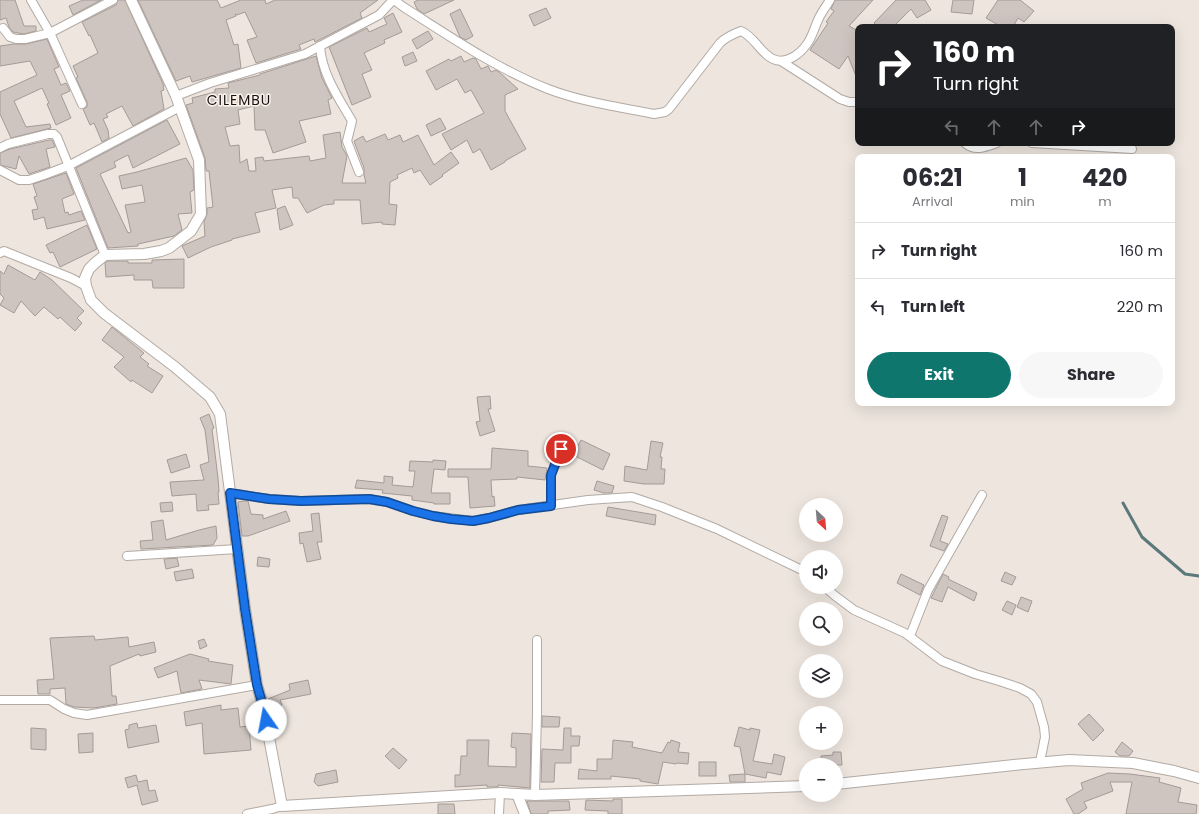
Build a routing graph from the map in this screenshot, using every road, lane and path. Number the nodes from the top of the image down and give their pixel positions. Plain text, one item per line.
1 (31, 0) edge
2 (113, 0) edge
3 (131, 0) edge
4 (394, 0) edge
5 (830, 0) edge
6 (3, 28) dead end
7 (50, 33) junction
8 (320, 46) junction
9 (781, 61) junction
10 (176, 96) junction
11 (855, 102) edge
12 (82, 104) dead end
13 (180, 107) junction
14 (970, 146) edge
15 (987, 146) edge
16 (1082, 146) edge
17 (0, 148) edge
18 (1132, 149) dead end
19 (68, 166) junction
20 (0, 170) edge
21 (359, 172) dead end
22 (0, 253) edge
23 (105, 255) junction
24 (86, 286) junction
25 (561, 449) dead end
26 (230, 493) junction
27 (982, 495) dead end
28 (551, 506) junction
29 (237, 549) junction
30 (128, 556) dead end
31 (799, 569) edge
32 (833, 594) edge
33 (910, 636) junction
34 (536, 640) dead end
35 (257, 685) junction
36 (0, 700) edge
37 (1040, 762) junction
38 (1199, 778) edge
39 (843, 783) edge
40 (799, 786) edge
41 (500, 793) junction
42 (517, 794) junction
43 (535, 794) junction
44 (282, 806) junction
45 (272, 812) edge
46 (247, 814) edge
47 (499, 814) edge
48 (525, 814) edge

1 - 7 street
2 - 7 street
3 - 10 street
4 - 8 street
4 - 9 street
5 - 9 street
6 - 7 street
7 - 12 street
8 - 10 street
8 - 21 street
9 - 11 street
10 - 13 street
13 - 19 street
13 - 23 street
14 - 15 street
16 - 18 street
17 - 19 street
19 - 20 street
19 - 23 street
22 - 24 street
23 - 24 street
24 - 26 street
25 - 28 street
26 - 28 street
26 - 29 street
27 - 33 street
28 - 31 street
29 - 30 street
29 - 35 street
32 - 33 street
33 - 37 street
34 - 43 street
35 - 36 street
35 - 44 street
37 - 38 street
37 - 39 street
40 - 43 street
41 - 42 street
41 - 44 street
41 - 47 street
42 - 43 street
42 - 48 street
44 - 45 street
45 - 46 street

